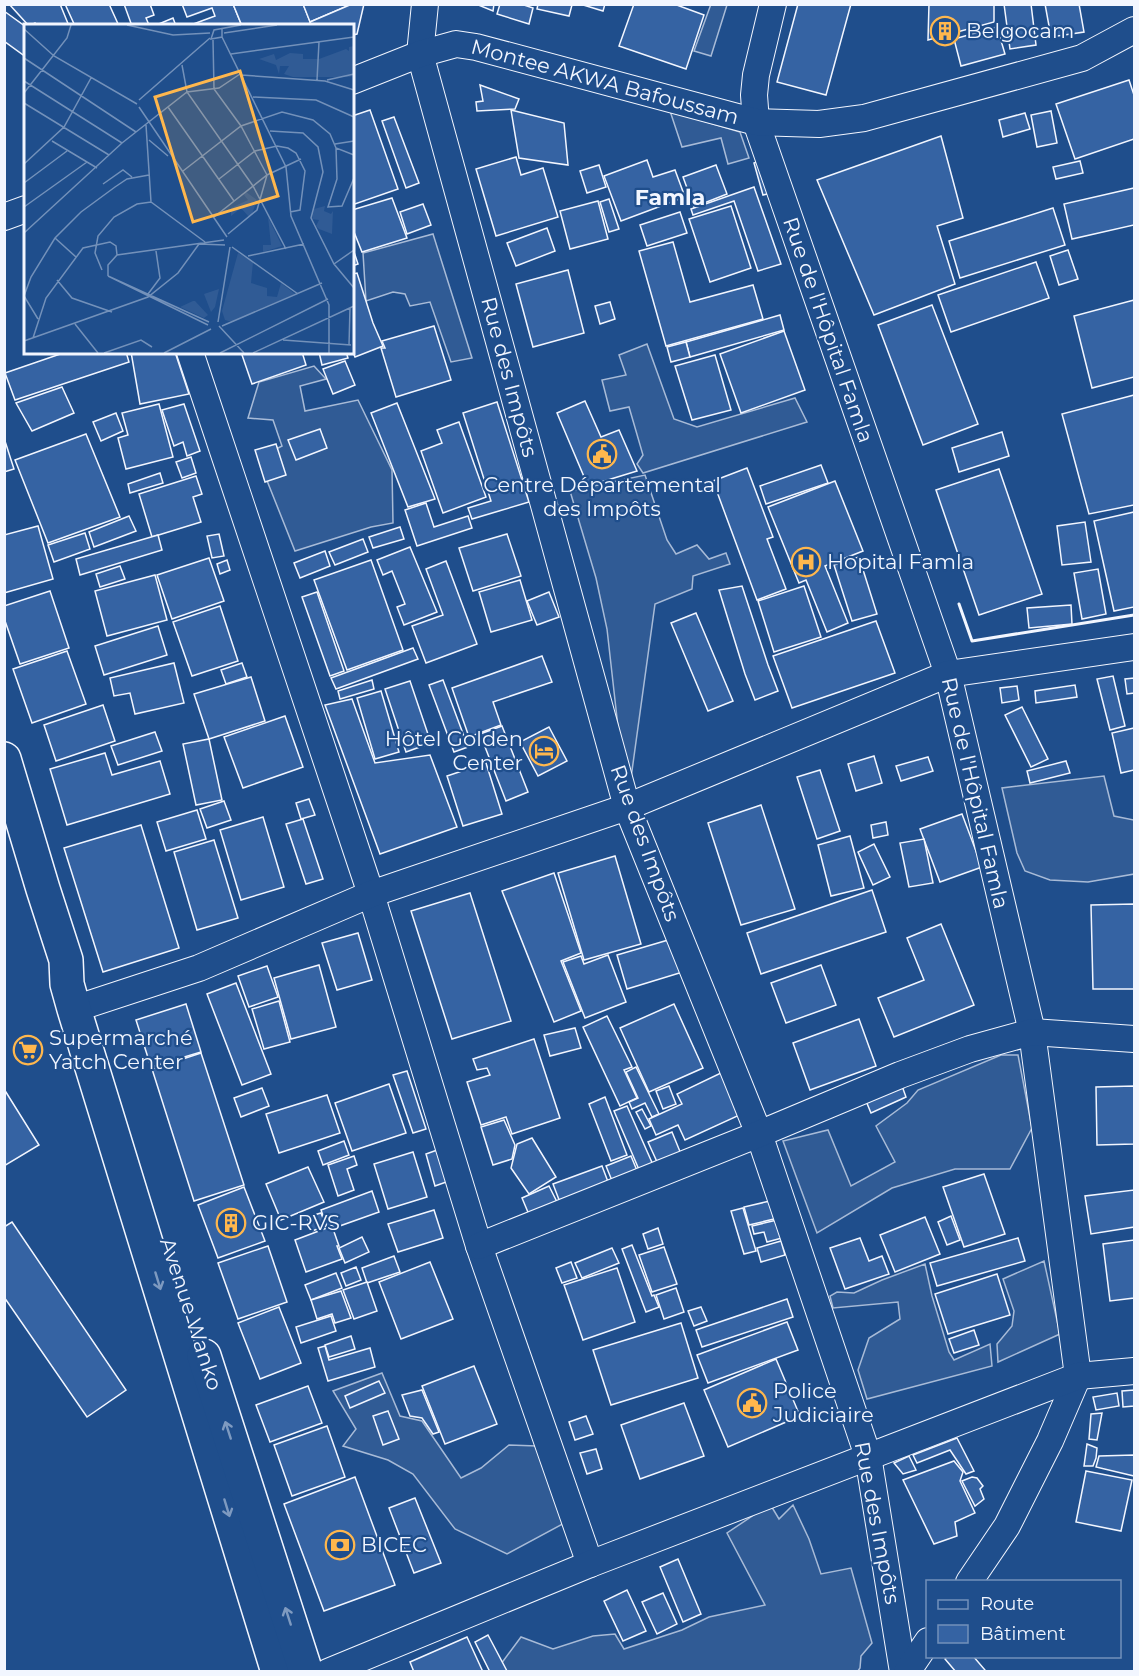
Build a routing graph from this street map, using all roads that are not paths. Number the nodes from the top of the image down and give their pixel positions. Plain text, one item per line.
1 (425, 4) edge
2 (773, 4) edge
3 (1134, 30) edge
4 (420, 54) junction
5 (354, 80) edge
6 (756, 122) junction
7 (24, 210) edge
8 (4, 217) edge
9 (191, 354) edge
10 (1134, 647) edge
11 (948, 674) junction
12 (4, 759) edge
13 (627, 807) junction
14 (371, 894) junction
15 (82, 1006) junction
16 (1032, 1032) junction
17 (1134, 1039) edge
18 (759, 1134) junction
19 (479, 1246) junction
20 (1134, 1371) edge
21 (1078, 1376) junction
22 (868, 1456) junction
23 (590, 1564) junction
24 (970, 1580) edge
25 (926, 1642) edge
26 (278, 1671) edge
27 (306, 1671) edge
28 (328, 1671) edge
29 (905, 1671) edge

1 - 4 street, Rue des Impôts
2 - 6 street, Rue de l'Hôpital Famla
3 - 6 street, Montee AKWA Bafoussam
4 - 5 street, Montee AKWA Bafoussam
4 - 6 street, Montee AKWA Bafoussam
4 - 13 street, Rue des Impôts
6 - 11 street, Rue de l'Hôpital Famla
7 - 8 street
9 - 14 street
10 - 11 street
11 - 13 street
11 - 16 street, Rue de l'Hôpital Famla
12 - 15 highway, Avenue Wanko
13 - 14 street
13 - 18 street, Rue des Impôts
14 - 15 street
14 - 19 street
15 -> 26 highway, Avenue Wanko
27 -> 15 highway, Avenue Wanko
16 - 17 street
16 - 18 street
16 - 21 street, Rue de l'Hôpital Famla
18 - 19 street
18 - 22 street, Rue des Impôts
19 - 23 street
20 - 21 street
21 - 22 street
21 - 24 street
22 - 23 street
22 - 29 street, Rue des Impôts
23 - 28 street
25 - 29 street

